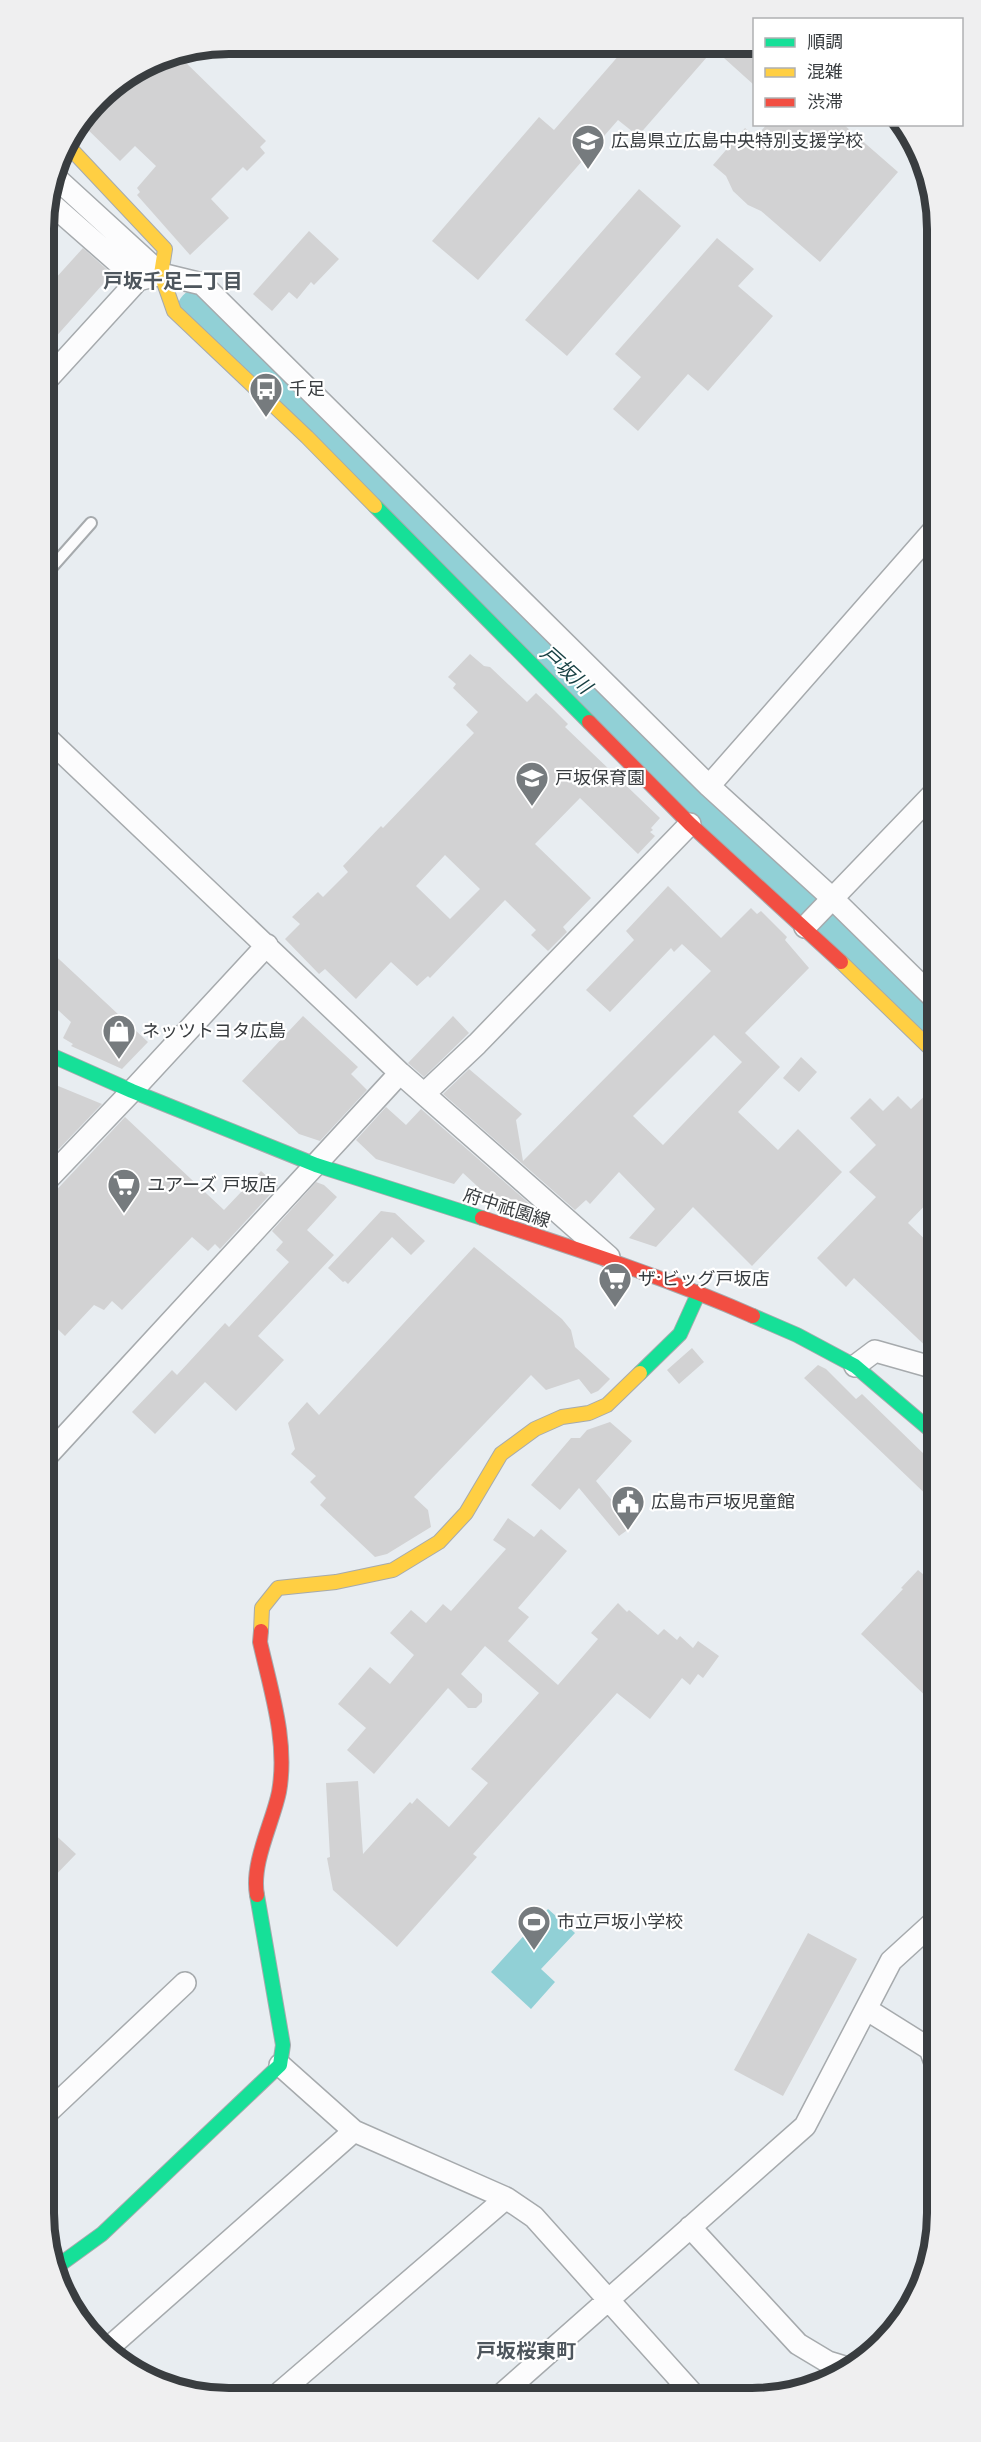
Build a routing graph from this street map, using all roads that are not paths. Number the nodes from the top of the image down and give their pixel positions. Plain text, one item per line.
1 (72, 150) edge
2 (60, 182) edge
3 (55, 207) edge
4 (161, 274) junction
5 (138, 280) junction
6 (54, 372) edge
7 (91, 523) dead end
8 (927, 538) edge
9 (54, 565) edge
10 (54, 744) edge
11 (709, 786) junction
12 (927, 800) edge
13 (690, 824) junction
14 (832, 898) junction
15 (805, 927) junction
16 (267, 945) junction
17 (927, 991) edge
18 (927, 1045) edge
19 (54, 1057) edge
20 (400, 1073) junction
21 (132, 1091) junction
22 (424, 1094) junction
23 (316, 1165) junction
24 (54, 1173) edge
25 (614, 1261) junction
26 (699, 1292) junction
27 (855, 1366) junction
28 (927, 1366) edge
29 (927, 1427) edge
30 (54, 1448) edge
31 (927, 1928) edge
32 (184, 1983) dead end
33 (866, 2009) junction
34 (927, 2047) edge
35 (280, 2065) junction
36 (54, 2106) edge
37 (354, 2131) junction
38 (506, 2198) junction
39 (690, 2227) junction
40 (61, 2263) edge
41 (609, 2300) junction
42 (112, 2344) edge
43 (838, 2365) edge
44 (285, 2388) edge
45 (508, 2388) edge
46 (688, 2388) edge

1 - 4 street
2 - 4 street
3 - 5 street
4 - 5 street
4 - 11 street
4 - 13 street
5 - 6 street
7 - 9 lane
8 - 11 street
10 - 16 street
11 - 14 street
12 - 14 street
13 - 15 street
13 - 22 street
14 - 15 street
14 - 17 street
15 - 18 street
16 - 20 street
16 - 21 street
19 - 21 street, 府中祇園線
20 - 22 street
20 - 23 street
21 - 23 street, 府中祇園線
21 - 24 street
22 - 25 street
23 - 25 street, 府中祇園線
23 - 30 street
25 - 26 street, 府中祇園線
26 - 27 street, 府中祇園線
26 - 35 street
27 - 28 street
27 - 29 street, 府中祇園線
31 - 33 street
32 - 36 street
33 - 34 street
33 - 39 street
35 - 37 street
35 - 40 street
37 - 38 street
37 - 42 street
38 - 41 street
38 - 44 street
39 - 41 street
39 - 43 street
41 - 45 street
41 - 46 street

